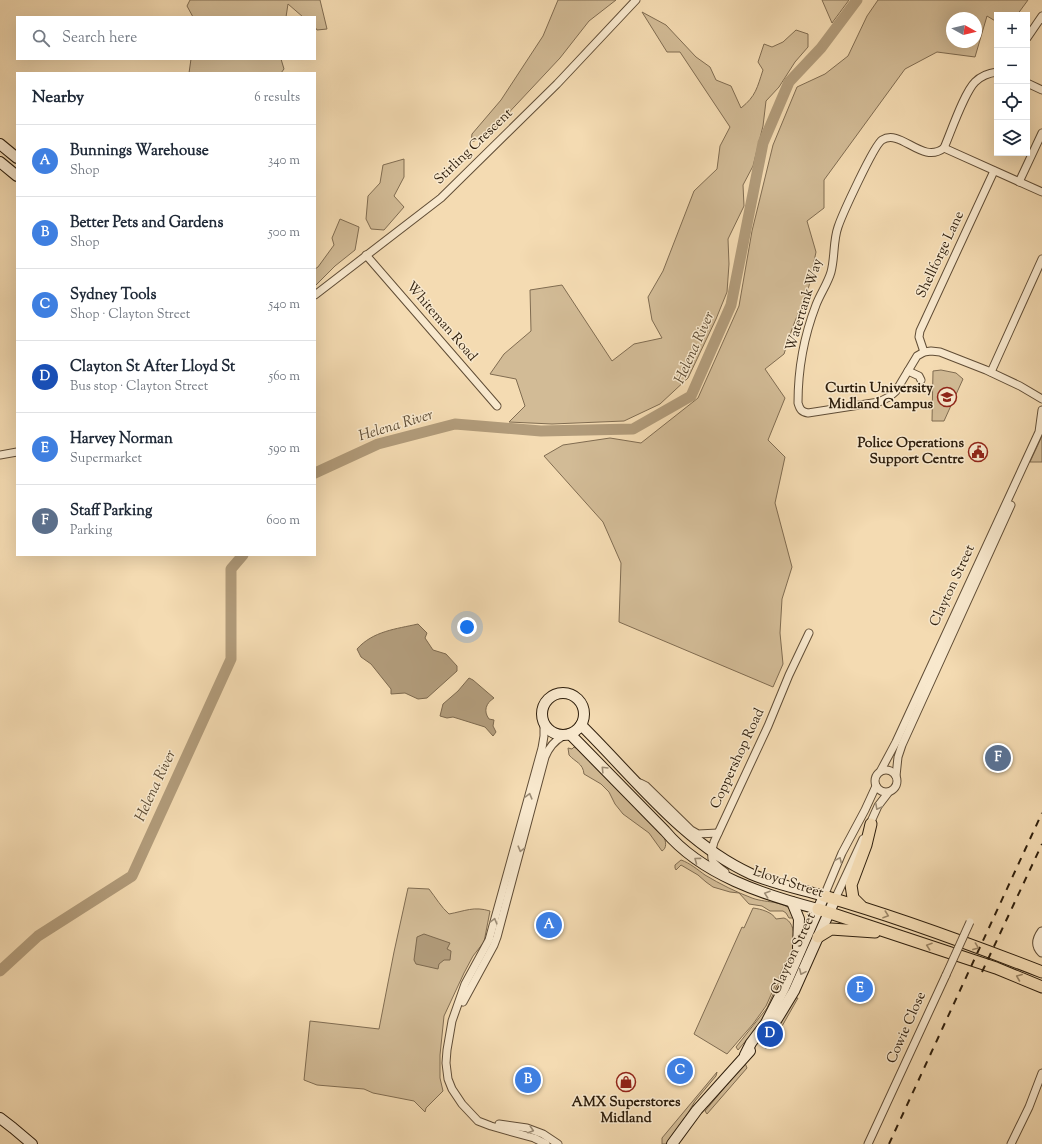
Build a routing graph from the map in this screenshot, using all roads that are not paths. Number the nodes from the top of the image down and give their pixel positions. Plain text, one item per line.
1 (636, 0) edge
2 (1042, 16) edge
3 (1030, 34) edge
4 (994, 72) edge
5 (1029, 84) edge
6 (1042, 90) edge
7 (1042, 133) edge
8 (0, 144) edge
9 (944, 148) junction
10 (16, 157) edge
11 (0, 162) edge
12 (994, 171) junction
13 (16, 175) edge
14 (1019, 182) junction
15 (1042, 192) edge
16 (366, 255) junction
17 (1042, 259) edge
18 (316, 294) edge
19 (924, 352) junction
20 (908, 371) junction
21 (991, 372) junction
22 (921, 380) dead end
23 (1042, 401) edge
24 (497, 406) dead end
25 (1042, 410) edge
26 (1042, 436) edge
27 (16, 452) edge
28 (0, 455) edge
29 (809, 633) dead end
30 (544, 725) junction
31 (581, 726) junction
32 (567, 735) junction
33 (881, 770) junction
34 (896, 776) junction
35 (635, 780) junction
36 (876, 786) junction
37 (888, 792) junction
38 (870, 824) junction
39 (718, 833) junction
40 (712, 851) junction
41 (744, 885) junction
42 (824, 896) junction
43 (835, 899) junction
44 (792, 902) junction
45 (860, 906) junction
46 (818, 909) junction
47 (829, 912) junction
48 (970, 922) dead end
49 (1042, 932) edge
50 (818, 937) junction
51 (912, 940) junction
52 (1042, 952) edge
53 (798, 956) junction
54 (1042, 972) edge
55 (1042, 987) edge
56 (452, 1021) junction
57 (745, 1055) junction
58 (1042, 1073) edge
59 (468, 1111) junction
60 (0, 1118) edge
61 (32, 1144) edge
62 (546, 1144) edge
63 (558, 1144) edge
64 (672, 1144) edge
65 (868, 1144) edge
66 (1011, 1144) edge

1 - 16 street, Stirling Crescent
2 - 3 street
4 - 9 street
5 - 6 street
7 - 14 street
8 - 10 main road
9 - 12 street
9 - 20 street, Watertank Way
11 - 13 main road
12 - 14 street
12 - 19 street, Shellforge Lane
14 - 15 street
16 - 18 street, Stirling Crescent
16 - 24 street, Whiteman Road
17 - 21 street
19 - 20 street
19 - 21 street
20 - 22 street
21 - 23 street
23 - 25 street, Clayton Street
25 - 33 street, Clayton Street
26 - 34 street, Clayton Street
27 - 28 street
29 - 39 street, Coppershop Road
30 - 31 main road
30 - 32 main road
56 -> 30 street
31 - 32 main road
31 - 35 main road, Lloyd Street
41 -> 32 main road, Lloyd Street
32 -> 56 street
33 - 34 street
33 - 36 street
34 - 37 street
35 - 39 street
35 - 40 main road, Lloyd Street
36 - 37 street
42 -> 36 street, Clayton Street
37 -> 38 street, Clayton Street
38 - 43 street, Clayton Street
38 - 45 main road
39 - 40 street, Coppershop Road
40 - 41 street
40 - 42 main road, Lloyd Street
44 -> 41 main road, Lloyd Street
42 - 43 main road, Lloyd Street
42 - 46 main road, Clayton Street
43 - 45 main road, Lloyd Street
43 - 47 main road, Clayton Street
44 - 46 main road, Lloyd Street
44 - 53 main road
45 -> 54 main road, Lloyd Street
46 - 47 main road, Lloyd Street
46 - 53 main road, Clayton Street
47 - 50 main road, Clayton Street
47 - 51 main road, Lloyd Street
48 - 65 street, Cowie Close, bridge
49 - 52 street
50 - 51 main road
50 -> 57 main road, Clayton Street
55 -> 51 main road, Lloyd Street
53 - 57 main road, Clayton Street
56 - 59 street
57 - 64 main road, Clayton Street
58 - 66 street
59 - 62 street
59 -> 63 street
60 - 61 main road

